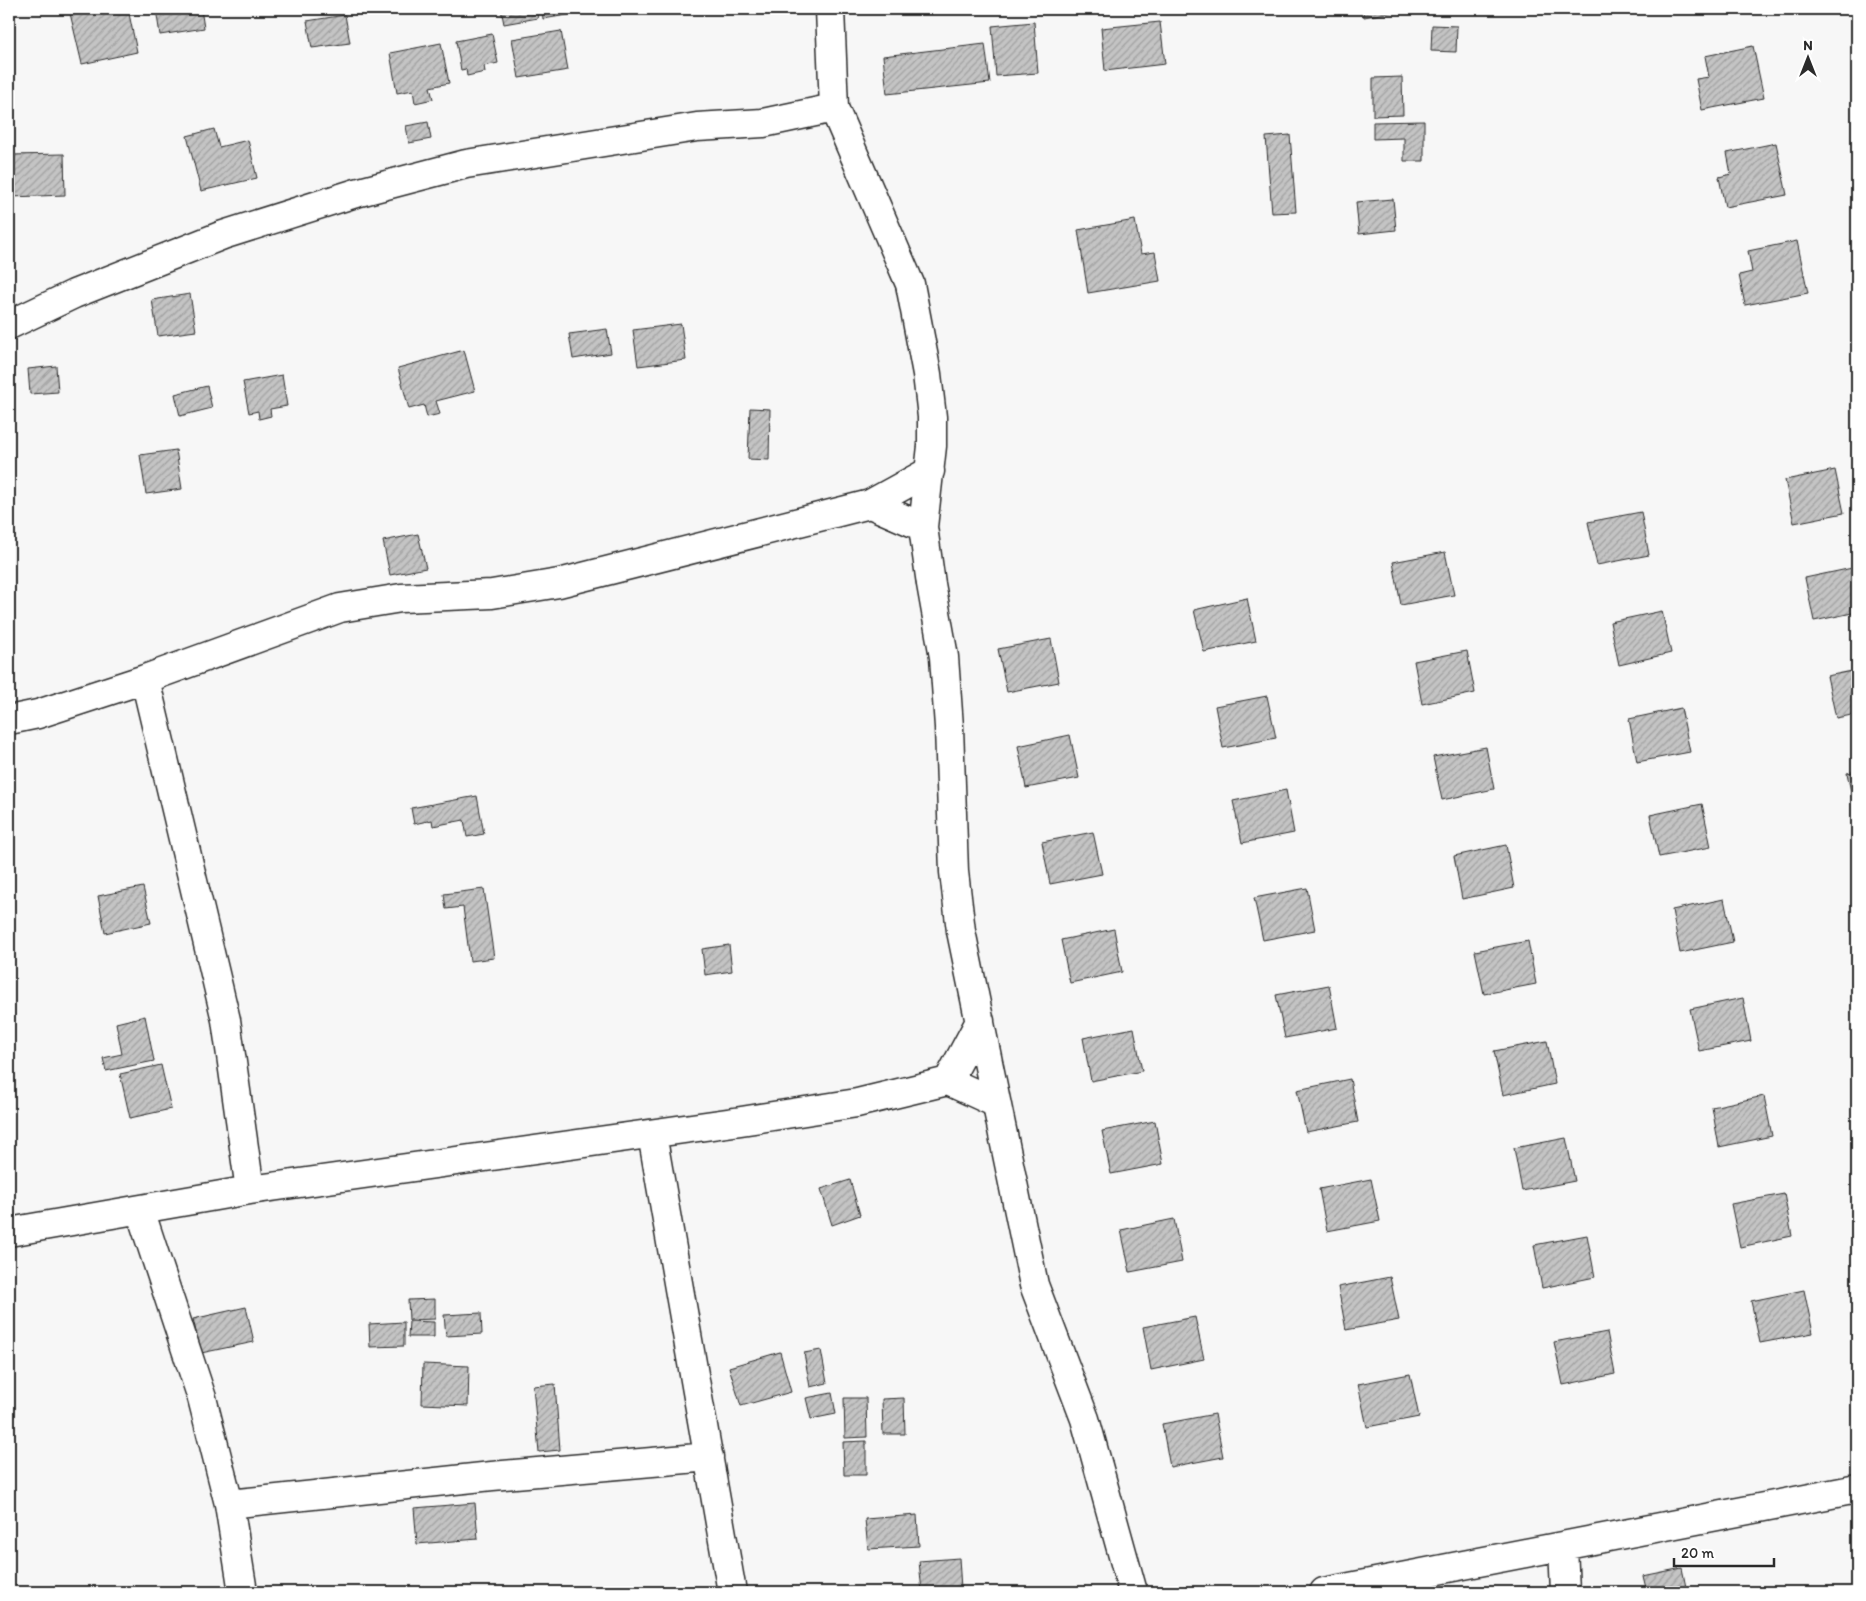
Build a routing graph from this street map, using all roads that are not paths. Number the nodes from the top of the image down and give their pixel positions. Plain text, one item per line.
1 (830, 9) edge
2 (834, 108) junction
3 (9, 325) edge
4 (930, 471) junction
5 (870, 504) junction
6 (923, 527) junction
7 (144, 679) junction
8 (9, 720) edge
9 (980, 1021) junction
10 (948, 1081) junction
11 (996, 1103) junction
12 (652, 1134) junction
13 (250, 1190) junction
14 (140, 1210) junction
15 (9, 1232) edge
16 (709, 1457) junction
17 (1857, 1489) edge
18 (229, 1504) junction
19 (1563, 1546) junction
20 (243, 1592) edge
21 (732, 1592) edge
22 (1133, 1592) edge
23 (1324, 1592) edge
24 (1565, 1592) edge

1 - 2 street
2 - 3 street
2 - 4 street
4 - 5 street
4 - 6 street
5 - 6 street
5 - 7 street
6 - 9 street
7 - 8 street
7 - 13 street
9 - 10 street
9 - 11 street
10 - 11 street
10 - 12 street
11 - 22 street
12 - 13 street
12 - 16 street
13 - 14 street
14 - 15 street
14 - 18 street
16 - 18 street
16 - 21 street
17 - 19 street
18 - 20 street
19 - 23 street
19 - 24 street

